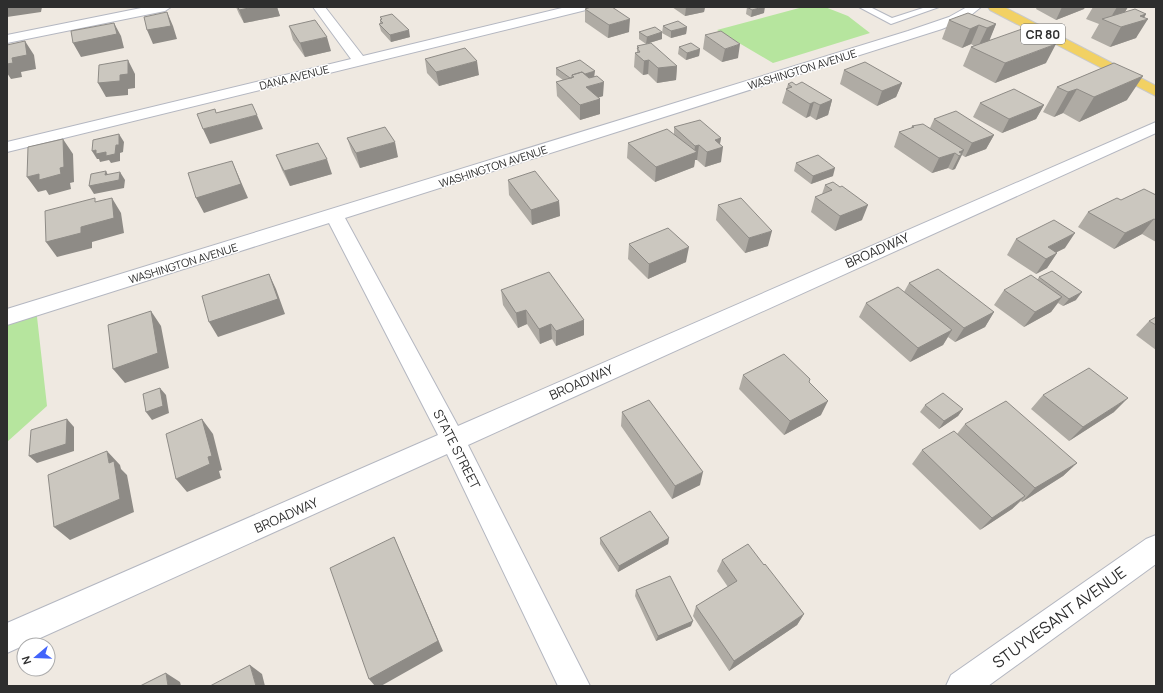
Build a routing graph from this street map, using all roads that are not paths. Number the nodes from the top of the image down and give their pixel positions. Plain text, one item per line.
1 (165, 7) edge
2 (319, 7) edge
3 (582, 7) edge
4 (863, 7) edge
5 (935, 7) edge
6 (975, 7) edge
7 (994, 7) edge
8 (902, 10) dead end
9 (914, 15) junction
10 (7, 39) edge
11 (360, 61) junction
12 (1156, 92) edge
13 (1156, 127) edge
14 (7, 146) edge
15 (335, 216) junction
16 (7, 317) edge
17 (453, 441) junction
18 (1156, 548) edge
19 (7, 638) edge
20 (574, 686) edge
21 (962, 686) edge

1 - 10 street
2 - 11 street
3 - 11 street, DANA AVENUE
4 - 9 lane
5 - 9 lane
6 - 15 street, WASHINGTON AVENUE
7 - 12 main road, CR 80
8 - 9 lane
11 - 14 street, DANA AVENUE
13 - 17 street, BROADWAY
15 - 16 street, WASHINGTON AVENUE
15 - 17 street, STATE STREET
17 - 19 street, BROADWAY
17 - 20 street, STATE STREET
18 - 21 street, STUYVESANT AVENUE

